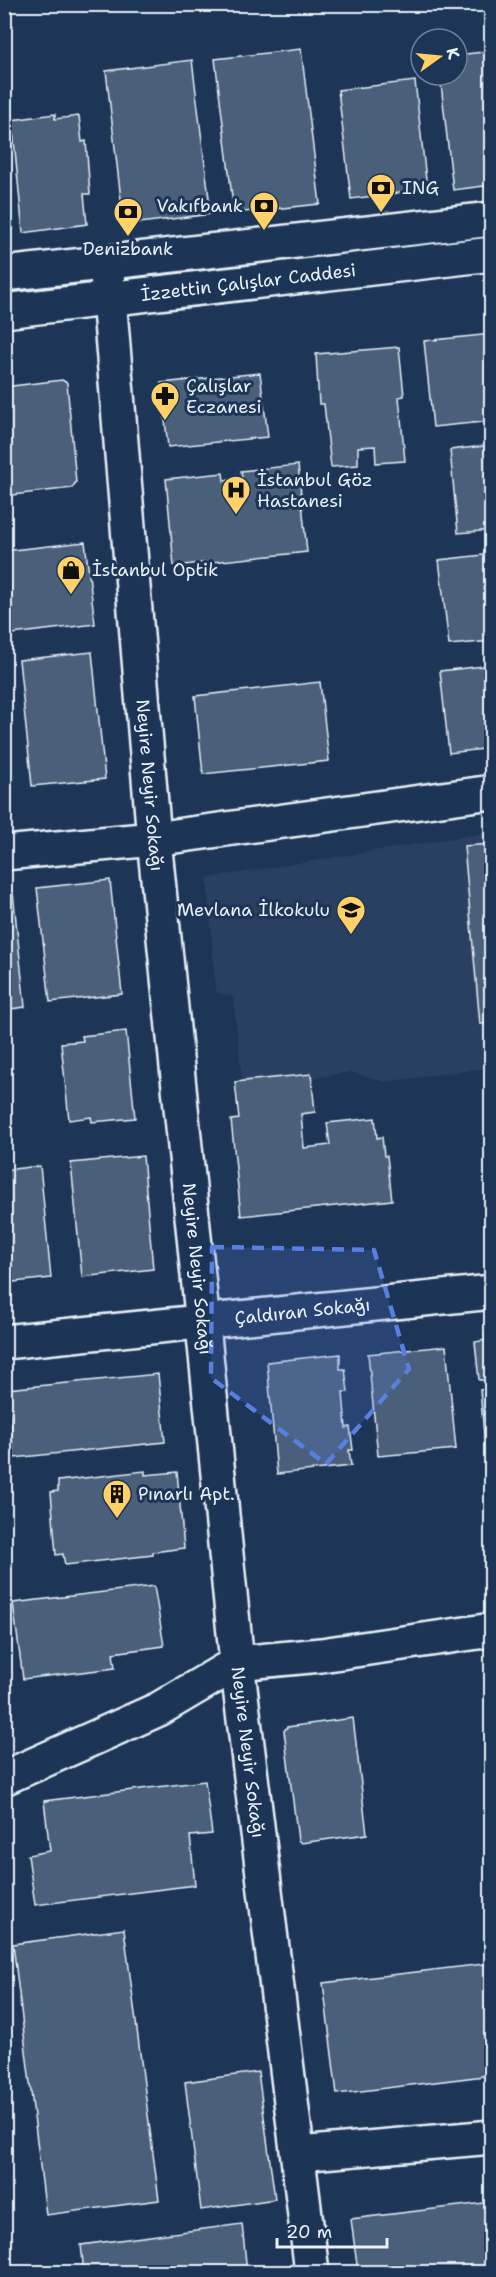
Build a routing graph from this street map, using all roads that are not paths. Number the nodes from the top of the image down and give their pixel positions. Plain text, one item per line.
1 (492, 219) edge
2 (492, 254) edge
3 (106, 262) junction
4 (4, 274) edge
5 (108, 299) junction
6 (4, 311) edge
7 (492, 792) edge
8 (154, 839) junction
9 (4, 854) edge
10 (492, 1292) edge
11 (203, 1322) junction
12 (4, 1342) edge
13 (492, 1630) edge
14 (237, 1664) junction
15 (4, 1778) edge
16 (492, 2137) edge
17 (299, 2154) junction
18 (312, 2272) edge

1 - 3 street, İzzettin Çalışlar Caddesi
2 - 5 street, İzzettin Çalışlar Caddesi
3 - 4 street, İzzettin Çalışlar Caddesi
3 - 5 street, Neyire Neyir Sokağı
5 - 6 street, İzzettin Çalışlar Caddesi
5 - 8 street, Neyire Neyir Sokağı
7 - 8 street
8 - 9 street
8 - 11 street, Neyire Neyir Sokağı
10 - 11 street, Çaldıran Sokağı
11 - 12 street, Çaldıran Sokağı
11 - 14 street, Neyire Neyir Sokağı
13 - 14 street
14 - 15 street
14 - 17 street, Neyire Neyir Sokağı
16 - 17 street
17 - 18 street, Neyire Neyir Sokağı

